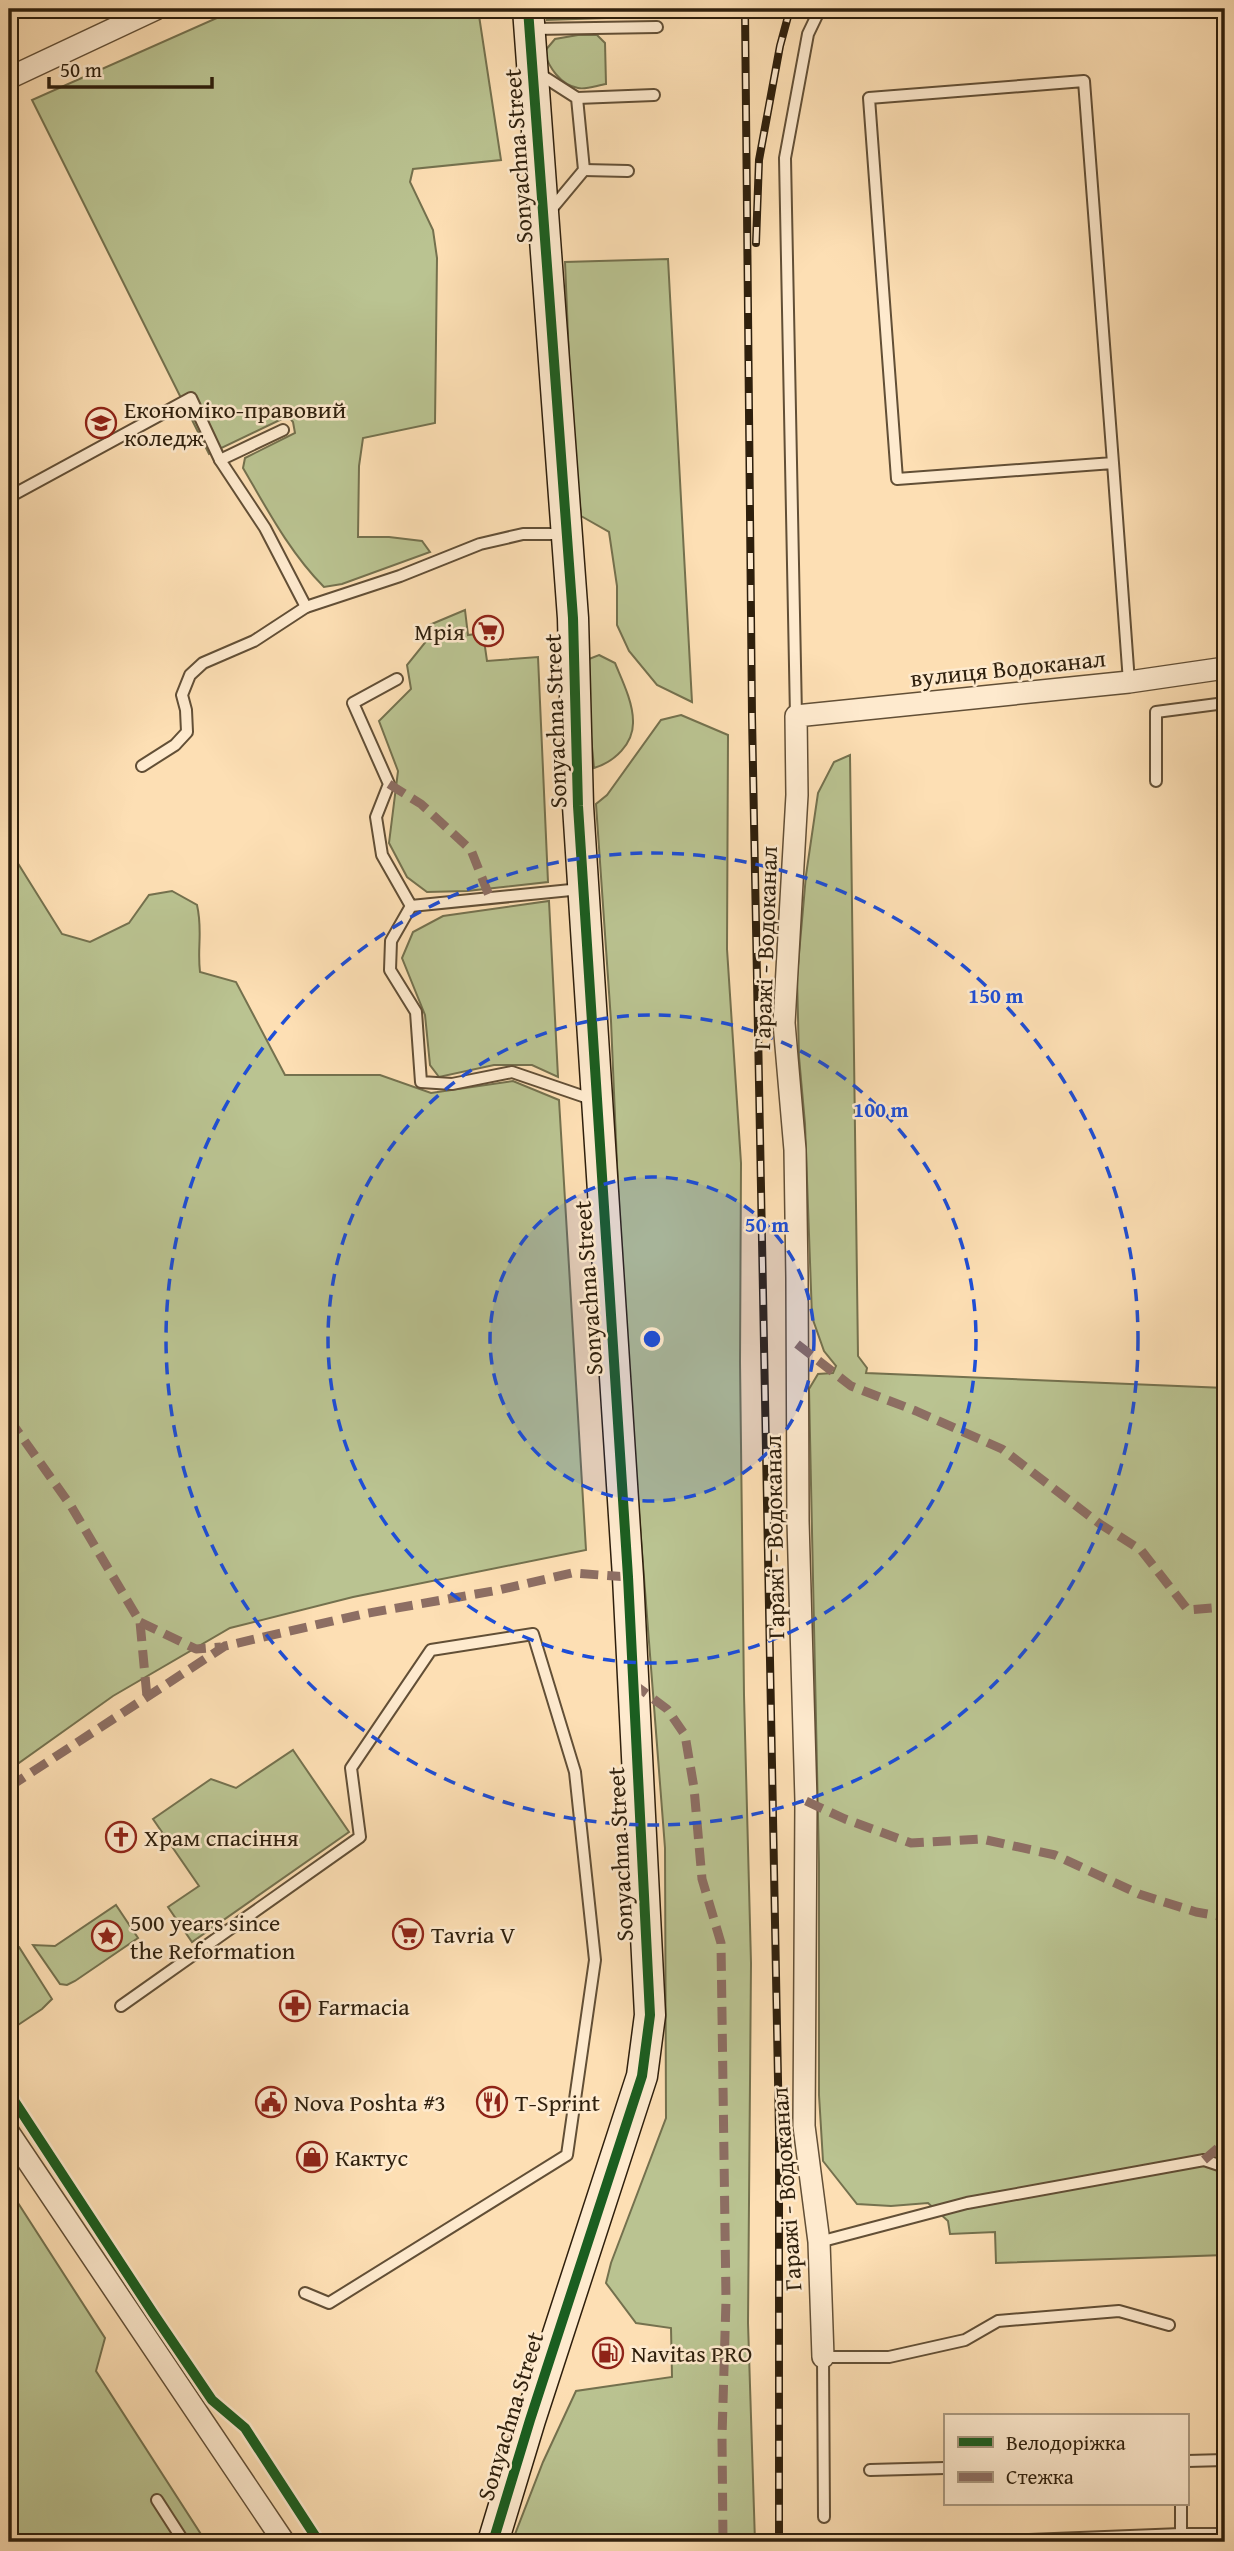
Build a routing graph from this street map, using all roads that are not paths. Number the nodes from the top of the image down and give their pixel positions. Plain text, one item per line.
1 (156, 9) edge
2 (820, 9) edge
3 (118, 16) edge
4 (529, 19) edge
5 (657, 27) dead end
6 (533, 70) junction
7 (9, 78) edge
8 (654, 95) dead end
9 (577, 98) junction
10 (584, 170) junction
11 (628, 171) dead end
12 (543, 220) junction
13 (283, 430) dead end
14 (220, 460) junction
15 (1113, 463) junction
16 (9, 496) edge
17 (568, 534) junction
18 (306, 607) junction
19 (1225, 668) edge
20 (397, 679) dead end
21 (1129, 681) junction
22 (1225, 703) edge
23 (796, 716) junction
24 (142, 765) dead end
25 (1156, 781) dead end
26 (583, 888) junction
27 (411, 906) junction
28 (597, 1101) junction
29 (121, 2006) dead end
30 (9, 2133) edge
31 (1225, 2167) edge
32 (819, 2242) junction
33 (305, 2293) dead end
34 (1169, 2325) dead end
35 (823, 2357) junction
36 (1225, 2460) edge
37 (1188, 2461) edge
38 (944, 2468) edge
39 (870, 2470) dead end
40 (157, 2500) dead end
41 (1181, 2506) edge
42 (824, 2517) dead end
43 (1181, 2534) junction
44 (1225, 2534) edge
45 (1074, 2541) edge
46 (184, 2542) edge
47 (284, 2542) edge
48 (494, 2542) edge
49 (975, 2542) edge
50 (1172, 2542) edge

1 - 3 street
2 - 23 lane
3 - 7 street
4 - 5 lane
4 - 6 street, Sonyachna Street
6 - 9 lane
6 - 12 street, Sonyachna Street
8 - 9 lane
9 - 10 lane
10 - 11 lane
10 - 12 lane
12 - 17 street, Sonyachna Street
13 - 14 lane
14 - 16 lane
14 - 18 lane
15 - 15 lane
15 - 21 lane
17 - 18 lane
17 - 26 street, Sonyachna Street
18 - 24 lane
19 - 21 street, вулиця Водоканал
20 - 27 lane
21 - 23 street, вулиця Водоканал
22 - 25 lane
23 - 32 street, Гаражі - Водоканал
26 - 27 lane
26 - 28 street, Sonyachna Street
27 - 28 lane
28 - 48 street, Sonyachna Street
29 - 33 lane
30 - 47 street
31 - 32 lane
32 - 35 street, Гаражі - Водоканал
34 - 35 lane
35 - 42 lane
36 - 37 lane
38 - 39 lane
40 - 46 lane
41 - 43 lane
43 - 44 lane
43 - 45 lane
43 - 50 lane
45 - 49 lane

